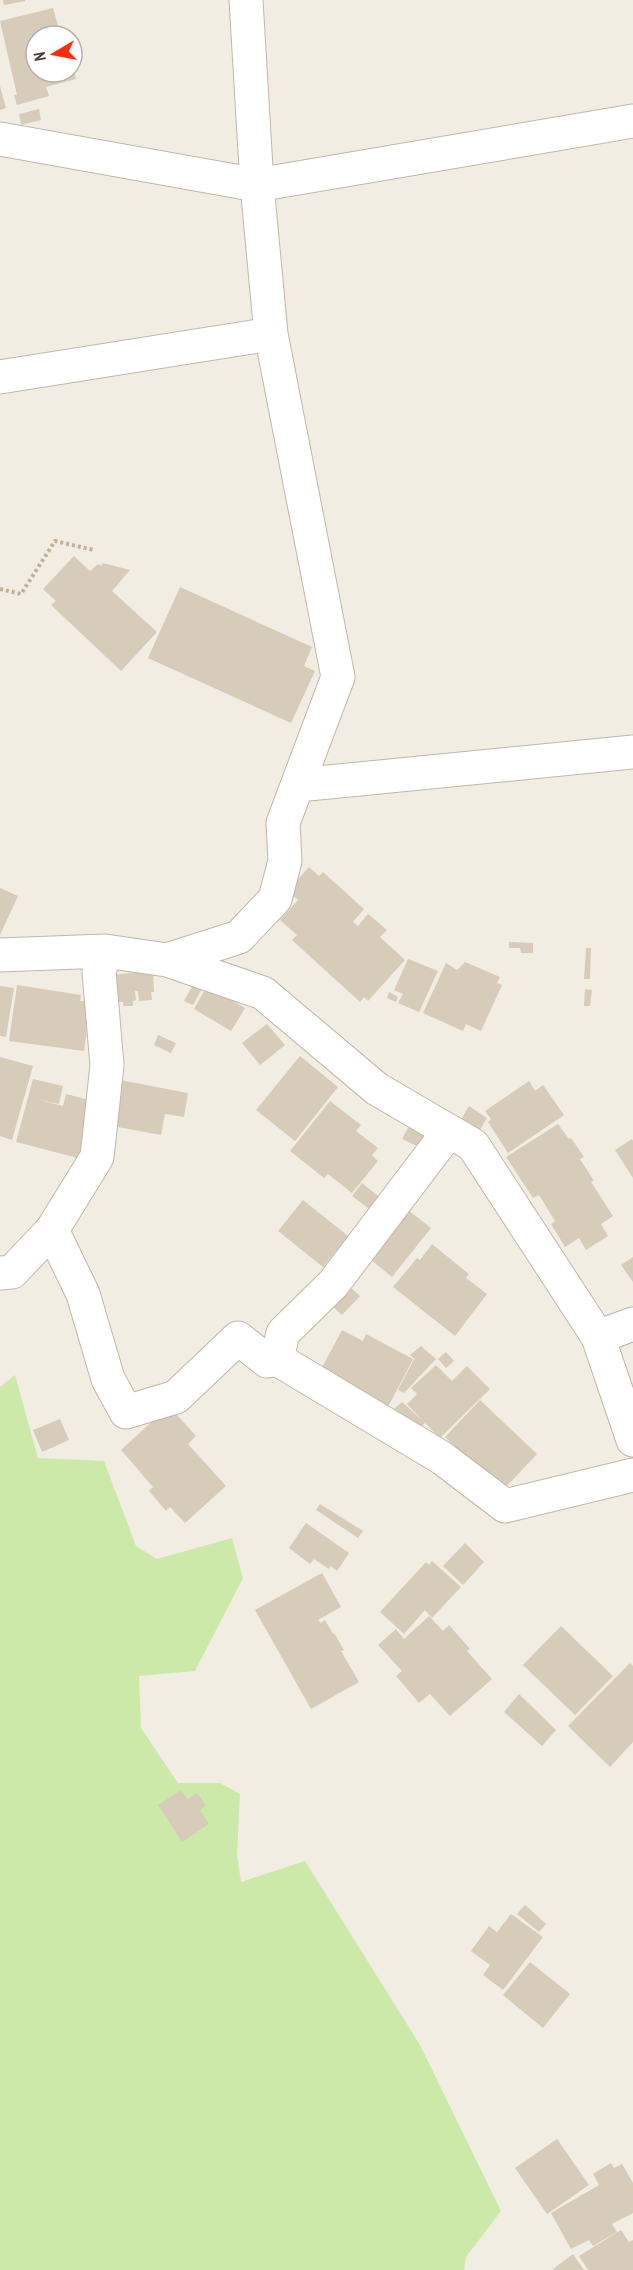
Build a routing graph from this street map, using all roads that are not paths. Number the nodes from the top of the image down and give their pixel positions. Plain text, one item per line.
1 (246, 0) edge
2 (633, 121) edge
3 (0, 139) edge
4 (257, 185) junction
5 (271, 334) junction
6 (0, 377) edge
7 (633, 752) edge
8 (298, 785) junction
9 (105, 951) junction
10 (0, 955) edge
11 (167, 960) junction
12 (449, 1131) junction
13 (52, 1230) junction
14 (0, 1273) edge
15 (633, 1324) edge
16 (598, 1337) junction
17 (277, 1359) junction
18 (633, 1440) edge
19 (633, 1475) edge

1 - 4 street
2 - 4 street
3 - 4 street
4 - 5 street
5 - 6 street
5 - 8 street
7 - 8 street
8 - 11 street
9 - 10 street
9 - 11 street
9 - 13 street
11 - 12 street
12 - 16 street
12 - 17 street
13 - 14 street
13 - 17 street
15 - 16 street
16 - 18 street
17 - 19 street

